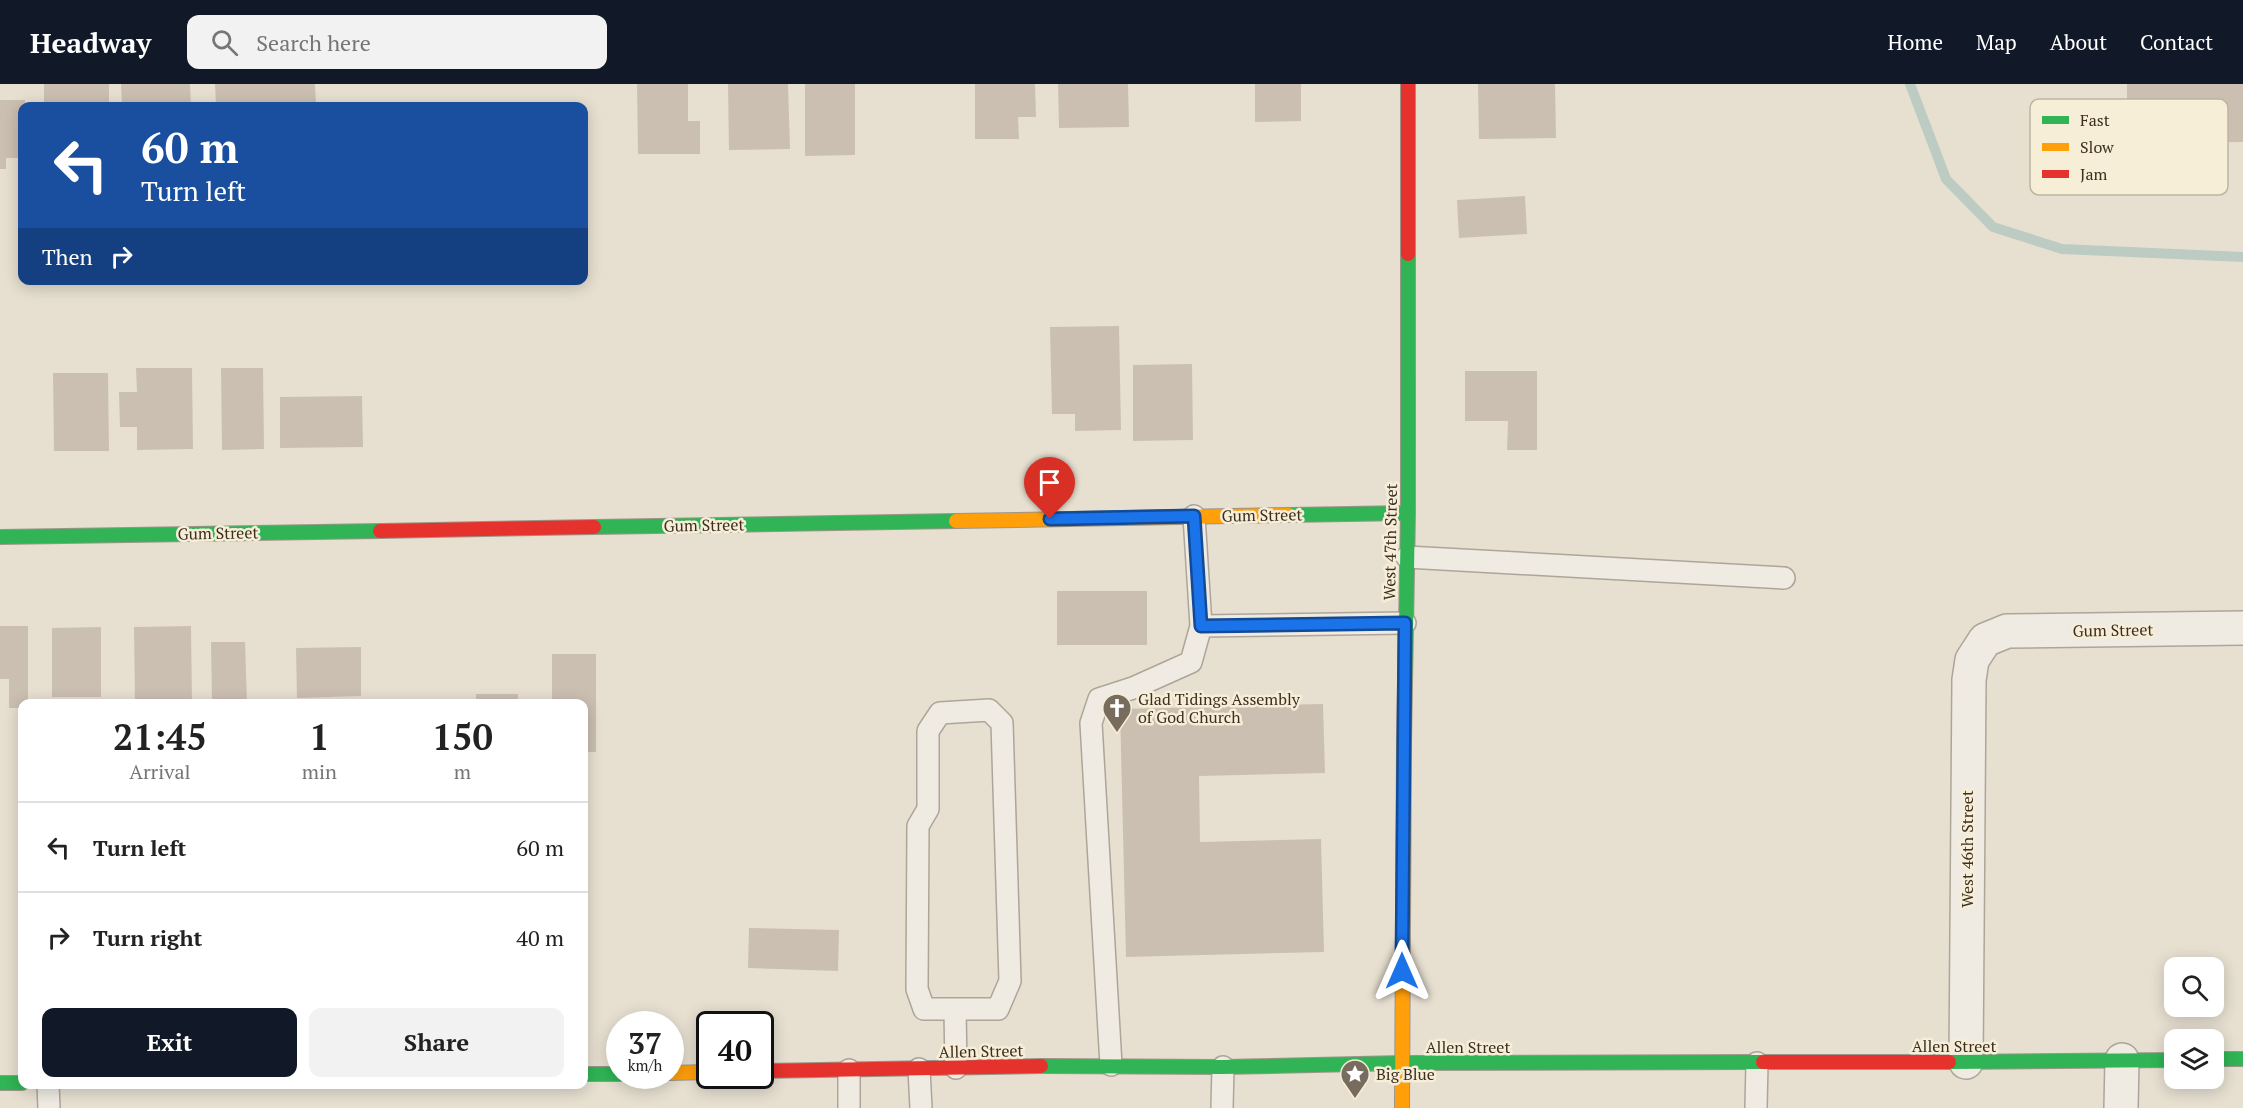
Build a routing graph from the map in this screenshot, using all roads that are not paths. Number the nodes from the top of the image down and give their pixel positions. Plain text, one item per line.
1 (1408, 84) edge
2 (1408, 513) junction
3 (1194, 516) junction
4 (0, 537) edge
5 (1407, 557) junction
6 (1784, 578) dead end
7 (1405, 623) junction
8 (1201, 626) junction
9 (2243, 628) edge
10 (1985, 640) joint
11 (955, 1009) junction
12 (2224, 1059) edge
13 (2243, 1059) edge
14 (2122, 1060) junction
15 (2164, 1060) edge
16 (1966, 1062) junction
17 (1402, 1063) junction
18 (1757, 1063) junction
19 (1111, 1065) junction
20 (1223, 1066) junction
21 (956, 1068) junction
22 (919, 1069) junction
23 (849, 1070) junction
24 (774, 1071) edge
25 (588, 1074) edge
26 (606, 1074) edge
27 (0, 1083) edge
28 (18, 1083) edge
29 (48, 1089) edge
30 (49, 1108) edge
31 (849, 1108) edge
32 (921, 1108) edge
33 (1222, 1108) edge
34 (1402, 1108) edge
35 (1756, 1108) edge
36 (2121, 1108) edge

1 - 2 street, West 47th Street
2 - 3 street, Gum Street
2 - 5 street, West 47th Street
3 - 4 street, Gum Street
3 - 8 lane
5 - 6 lane
5 - 7 street, West 47th Street
7 - 8 lane
7 - 17 street, West 47th Street
8 - 19 lane
9 - 10 street, Gum Street
10 - 16 street, West 46th Street
11 - 11 lane
11 - 21 lane
12 - 13 street
14 - 15 street, Allen Street
14 - 16 street, Allen Street
14 - 36 street
16 - 18 street, Allen Street
17 - 18 street, Allen Street
17 - 20 street, Allen Street
17 - 34 street, West 47th Street
18 - 35 lane
19 - 20 street, Allen Street
19 - 21 street, Allen Street
20 - 33 lane
21 - 22 street, Allen Street
22 - 23 street, Allen Street
22 - 32 lane
23 - 24 street, Allen Street
23 - 31 lane
25 - 26 street
27 - 28 street
29 - 30 lane

